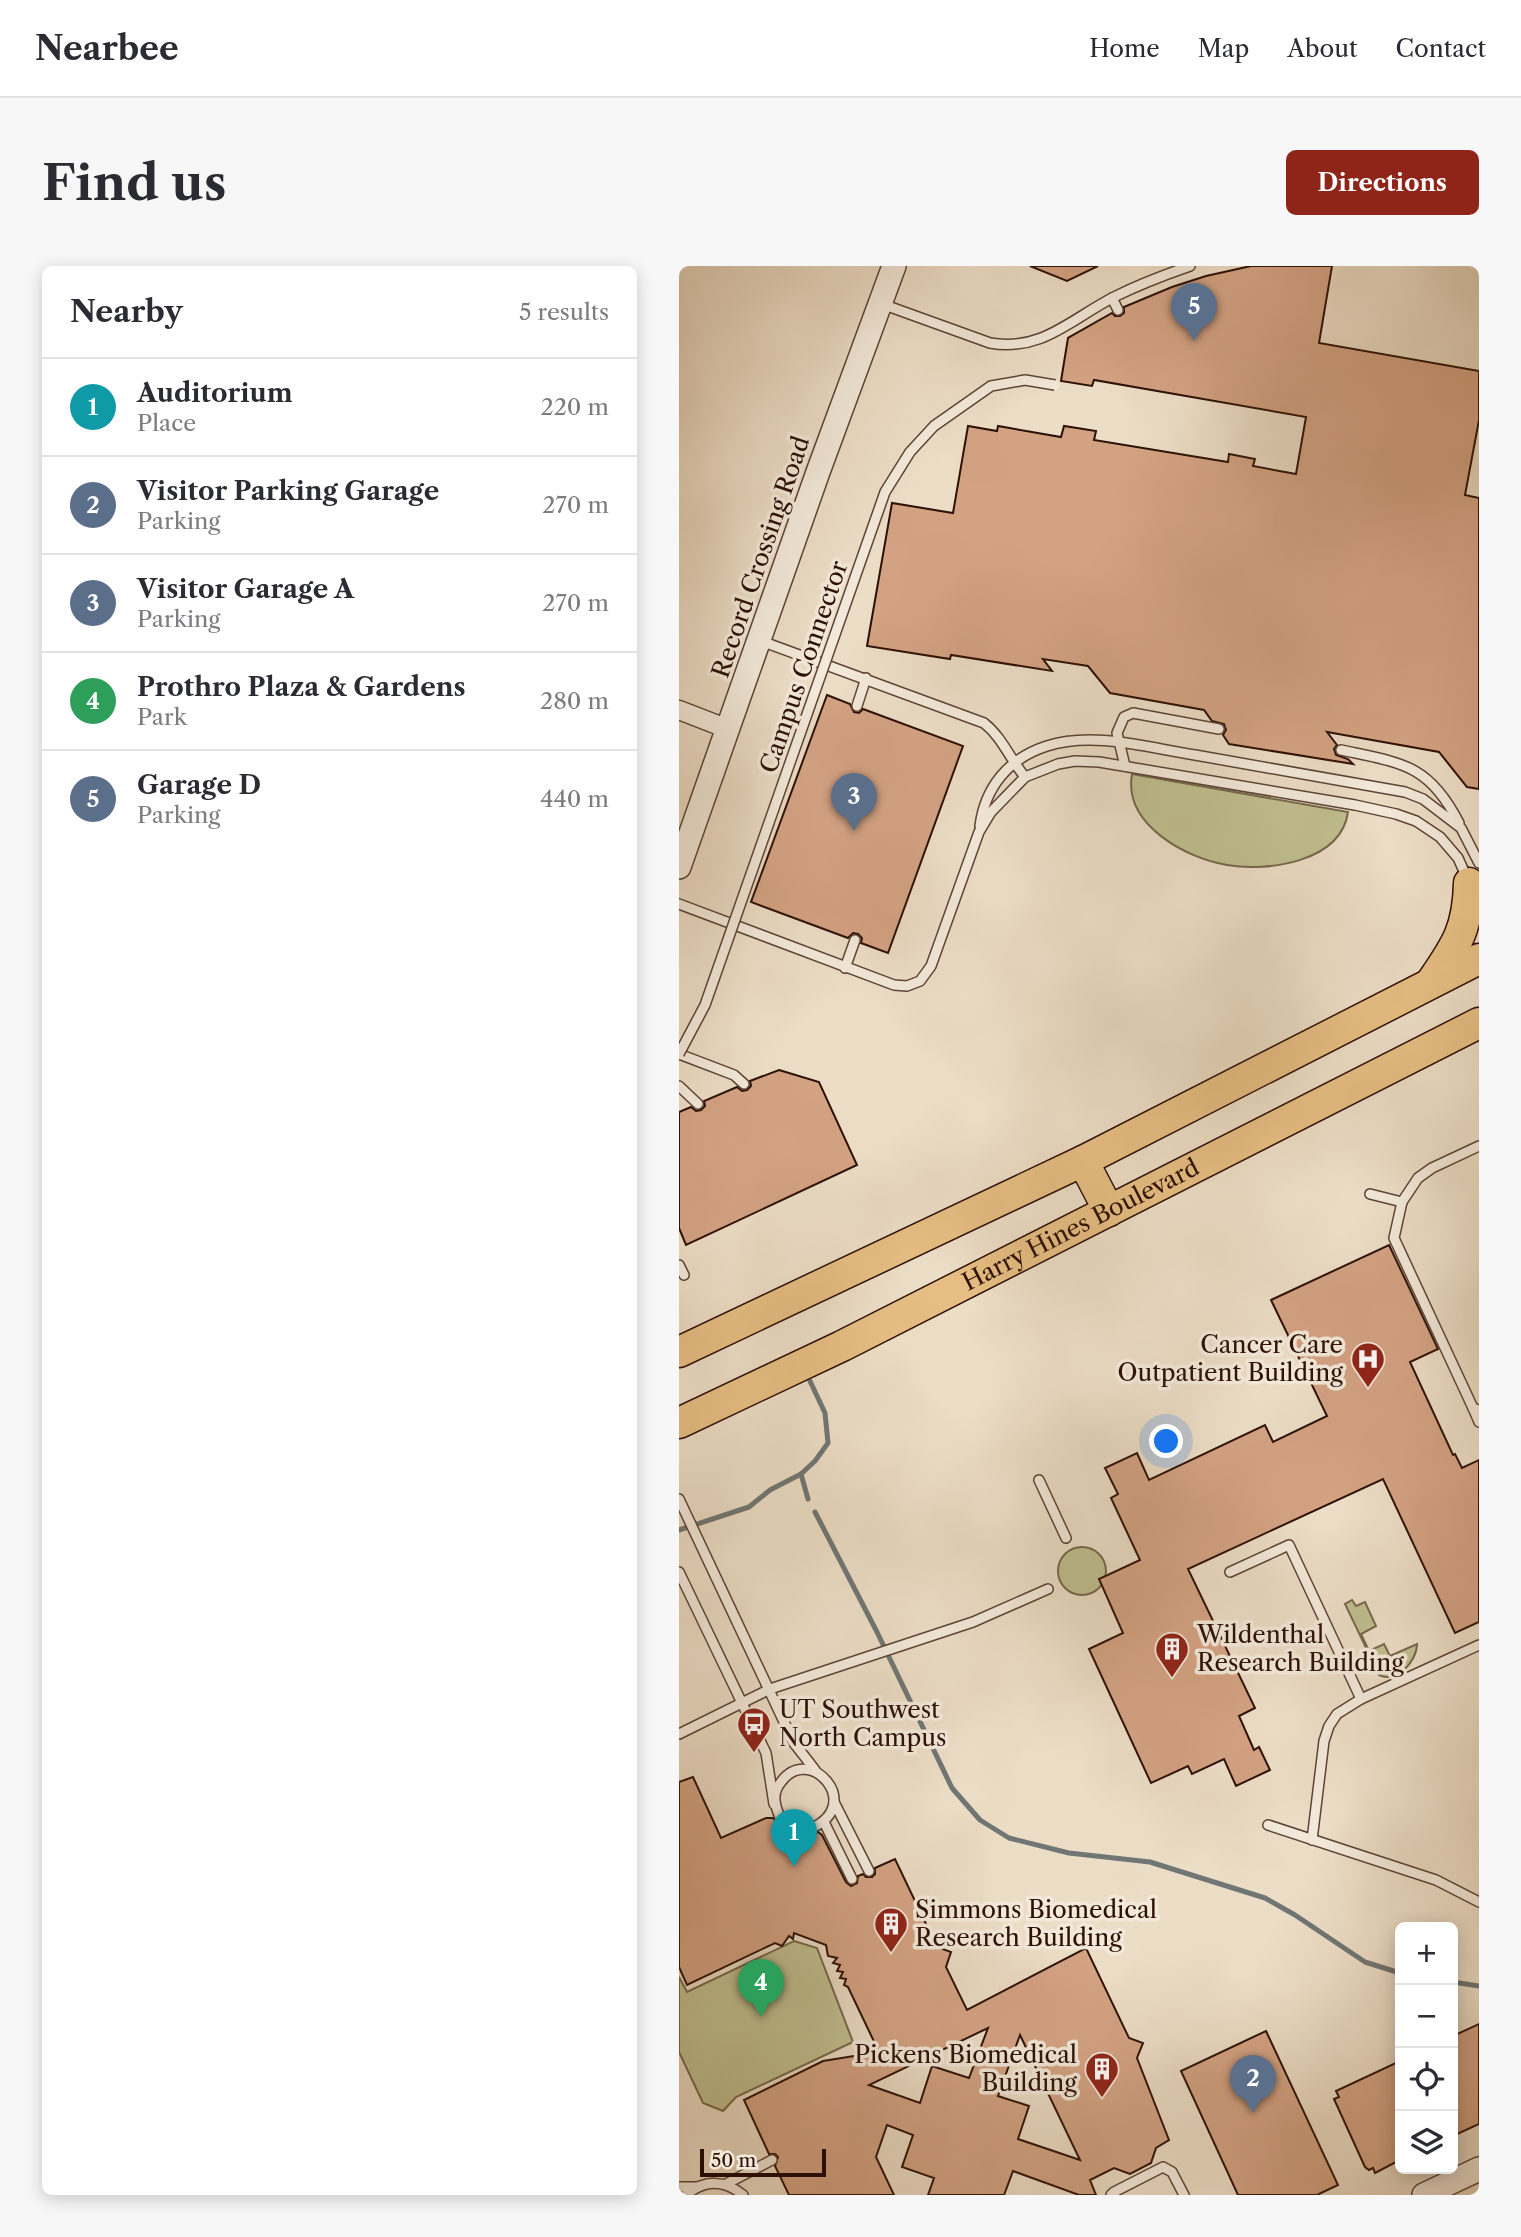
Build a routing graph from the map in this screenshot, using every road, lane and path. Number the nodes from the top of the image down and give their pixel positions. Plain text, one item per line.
1 (894, 266) edge
2 (1190, 266) edge
3 (1112, 298) junction
4 (881, 304) junction
5 (1118, 310) dead end
6 (1055, 385) dead end
7 (759, 641) junction
8 (866, 678) junction
9 (856, 706) dead end
10 (679, 710) edge
11 (728, 729) junction
12 (1219, 729) dead end
13 (1118, 743) junction
14 (1341, 750) dead end
15 (1013, 762) junction
16 (1125, 766) junction
17 (1025, 777) junction
18 (1461, 828) junction
19 (979, 832) junction
20 (679, 867) edge
21 (1476, 884) edge
22 (679, 904) edge
23 (855, 940) dead end
24 (1479, 959) edge
25 (845, 968) junction
26 (1430, 985) junction
27 (1479, 1023) edge
28 (679, 1054) edge
29 (744, 1084) dead end
30 (679, 1086) edge
31 (698, 1104) dead end
32 (1479, 1146) edge
33 (1083, 1161) junction
34 (1370, 1194) dead end
35 (1402, 1202) junction
36 (1109, 1211) junction
37 (679, 1265) edge
38 (684, 1275) dead end
39 (679, 1352) edge
40 (1476, 1409) edge
41 (1479, 1422) edge
42 (679, 1423) edge
43 (1039, 1480) dead end
44 (680, 1501) edge
45 (1066, 1538) dead end
46 (679, 1572) edge
47 (1230, 1572) dead end
48 (1048, 1589) dead end
49 (1479, 1645) edge
50 (770, 1689) junction
51 (1361, 1699) junction
52 (742, 1703) junction
53 (679, 1734) edge
54 (815, 1770) junction
55 (834, 1802) junction
56 (774, 1804) junction
57 (780, 1817) dead end
58 (824, 1822) junction
59 (1268, 1825) dead end
60 (812, 1828) dead end
61 (1312, 1840) junction
62 (869, 1871) dead end
63 (852, 1879) dead end
64 (1479, 1902) edge
65 (772, 2160) dead end
66 (1479, 2169) edge
67 (726, 2184) junction
68 (697, 2186) junction
69 (679, 2187) edge
70 (686, 2195) edge
71 (743, 2195) edge
72 (1111, 2195) edge
73 (1184, 2195) edge
74 (1424, 2195) edge

1 - 4 street, Record Crossing Road
2 - 3 lane
3 - 4 lane
3 - 5 lane
4 - 7 street, Record Crossing Road
6 - 28 lane, Campus Connector, bridge
7 - 8 lane
7 - 11 street, Record Crossing Road
8 - 9 lane
8 - 15 lane
10 - 11 street
11 - 20 street, Record Crossing Road
12 - 13 lane
13 - 15 lane
13 - 16 lane
13 - 18 lane
14 - 18 lane
15 - 17 lane
15 - 19 lane
16 - 17 lane
16 - 21 lane
17 - 19 lane
18 - 21 lane
19 - 25 lane
21 - 26 main road
22 - 25 lane
23 - 25 lane
24 - 26 main road
26 - 33 main road
27 - 36 main road, Harry Hines Boulevard
28 - 29 lane
30 - 31 lane
32 - 35 lane
33 - 36 main road
33 - 39 main road
34 - 35 lane
35 - 40 lane
36 - 42 main road, Harry Hines Boulevard
37 - 38 lane
40 - 41 lane
43 - 45 lane
44 - 50 lane
46 - 52 lane
47 - 51 lane
48 - 50 lane
49 - 51 lane
50 - 52 lane
50 - 54 lane
51 - 61 lane
52 - 53 lane
52 - 56 lane
54 - 55 lane
54 - 56 lane
55 - 58 lane
55 - 62 lane
56 - 57 lane
58 - 60 lane
58 - 63 lane
59 - 61 lane
61 - 64 lane
65 - 67 lane
66 - 74 street
67 - 68 lane
67 - 71 lane
68 - 69 lane
68 - 70 lane
72 - 73 lane

